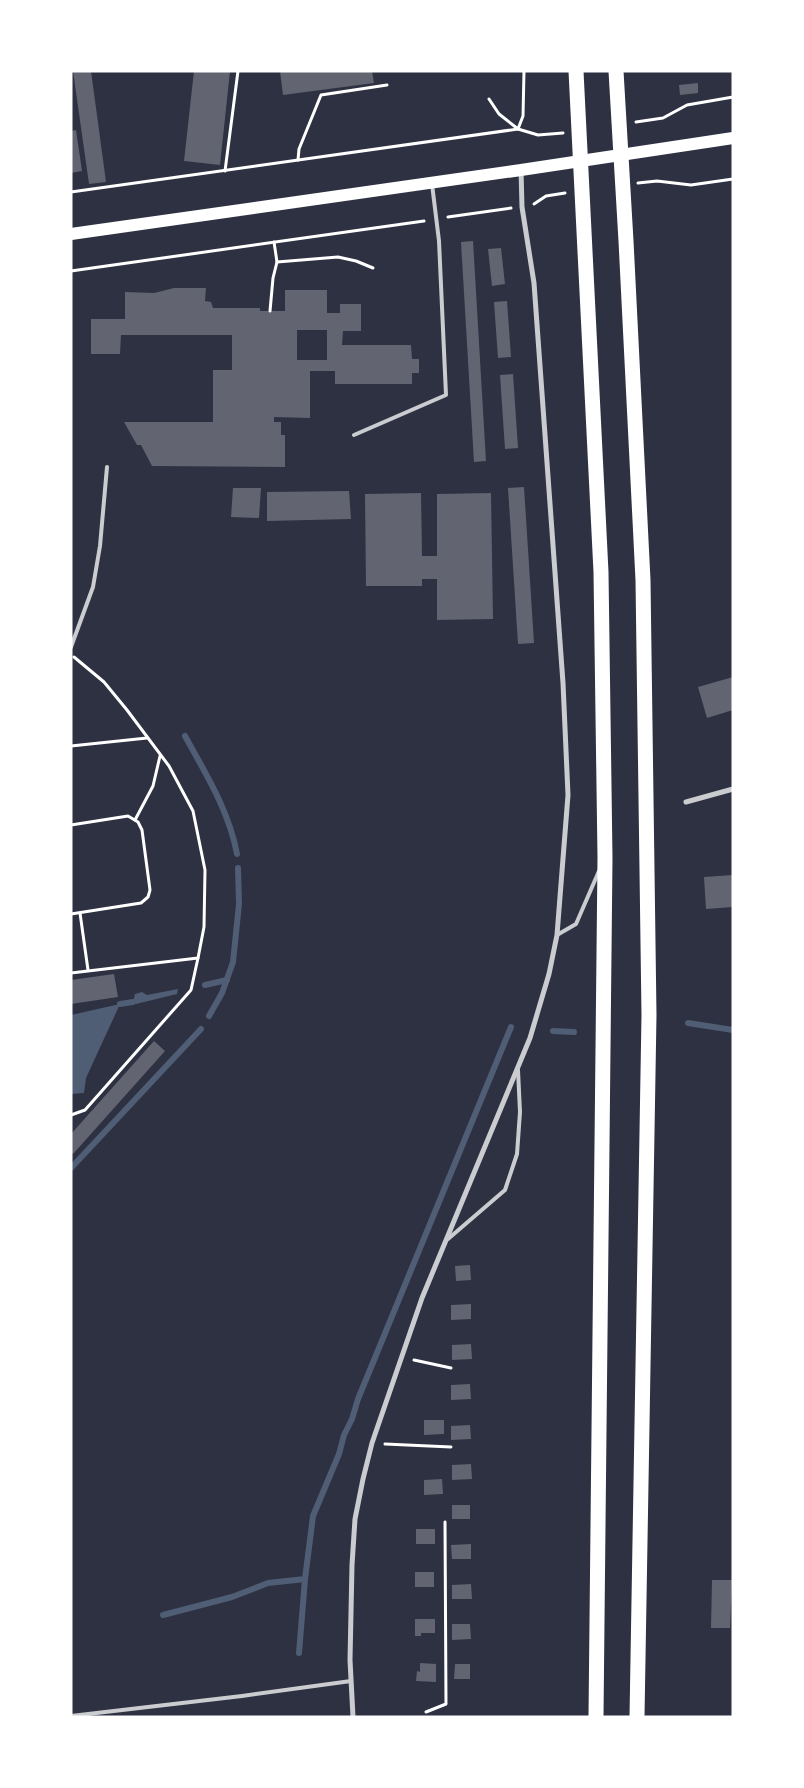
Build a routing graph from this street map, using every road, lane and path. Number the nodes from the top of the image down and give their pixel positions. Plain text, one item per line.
1 (238, 71) edge
2 (524, 71) edge
3 (576, 71) edge
4 (616, 71) edge
5 (387, 85) dead end
6 (733, 97) edge
7 (489, 99) dead end
8 (646, 121) dead end
9 (518, 129) junction
10 (553, 134) dead end
11 (733, 138) edge
12 (298, 160) junction
13 (521, 170) junction
14 (225, 171) junction
15 (733, 179) edge
16 (650, 181) dead end
17 (432, 182) junction
18 (71, 192) edge
19 (557, 194) dead end
20 (530, 206) dead end
21 (516, 207) dead end
22 (436, 219) junction
23 (71, 234) edge
24 (274, 242) junction
25 (277, 262) junction
26 (373, 268) dead end
27 (71, 272) edge
28 (270, 311) dead end
29 (354, 435) dead end
30 (107, 467) dead end
31 (71, 647) edge
32 (71, 655) edge
33 (148, 738) junction
34 (71, 746) edge
35 (160, 755) junction
36 (733, 789) edge
37 (686, 802) dead end
38 (135, 820) junction
39 (71, 825) edge
40 (605, 858) junction
41 (80, 913) junction
42 (71, 914) edge
43 (557, 935) junction
44 (198, 958) junction
45 (88, 970) junction
46 (71, 973) edge
47 (517, 1067) junction
48 (71, 1115) edge
49 (445, 1242) junction
50 (401, 1357) junction
51 (451, 1368) dead end
52 (372, 1443) junction
53 (451, 1447) dead end
54 (445, 1522) dead end
55 (351, 1681) junction
56 (426, 1712) dead end
57 (71, 1716) edge
58 (353, 1717) edge
59 (596, 1717) edge
60 (637, 1717) edge

1 - 14 path
2 - 9 path
3 - 40 highway
4 - 60 highway
5 - 12 path
6 - 8 path
7 - 9 path
9 - 10 path
9 - 12 path
11 - 13 main road
12 - 14 path
13 - 17 main road
13 - 43 street
14 - 18 path
15 - 16 path
17 - 22 lane
17 - 23 main road
19 - 20 path
21 - 22 path
22 - 24 path
22 - 29 lane
24 - 25 path
24 - 27 path
25 - 26 path
25 - 28 path
30 - 31 lane
32 - 33 path
33 - 34 path
33 - 35 path
35 - 38 path
35 - 44 path
36 - 37 street
38 - 39 path
38 - 41 path
40 - 43 lane
40 - 59 highway
41 - 42 path
41 - 45 path
43 - 47 street
44 - 45 path
44 - 48 path
45 - 46 path
47 - 49 street
47 - 49 lane
49 - 50 street
50 - 51 path
50 - 52 street
52 - 53 path
52 - 55 street
54 - 56 path
55 - 57 lane
55 - 58 street

